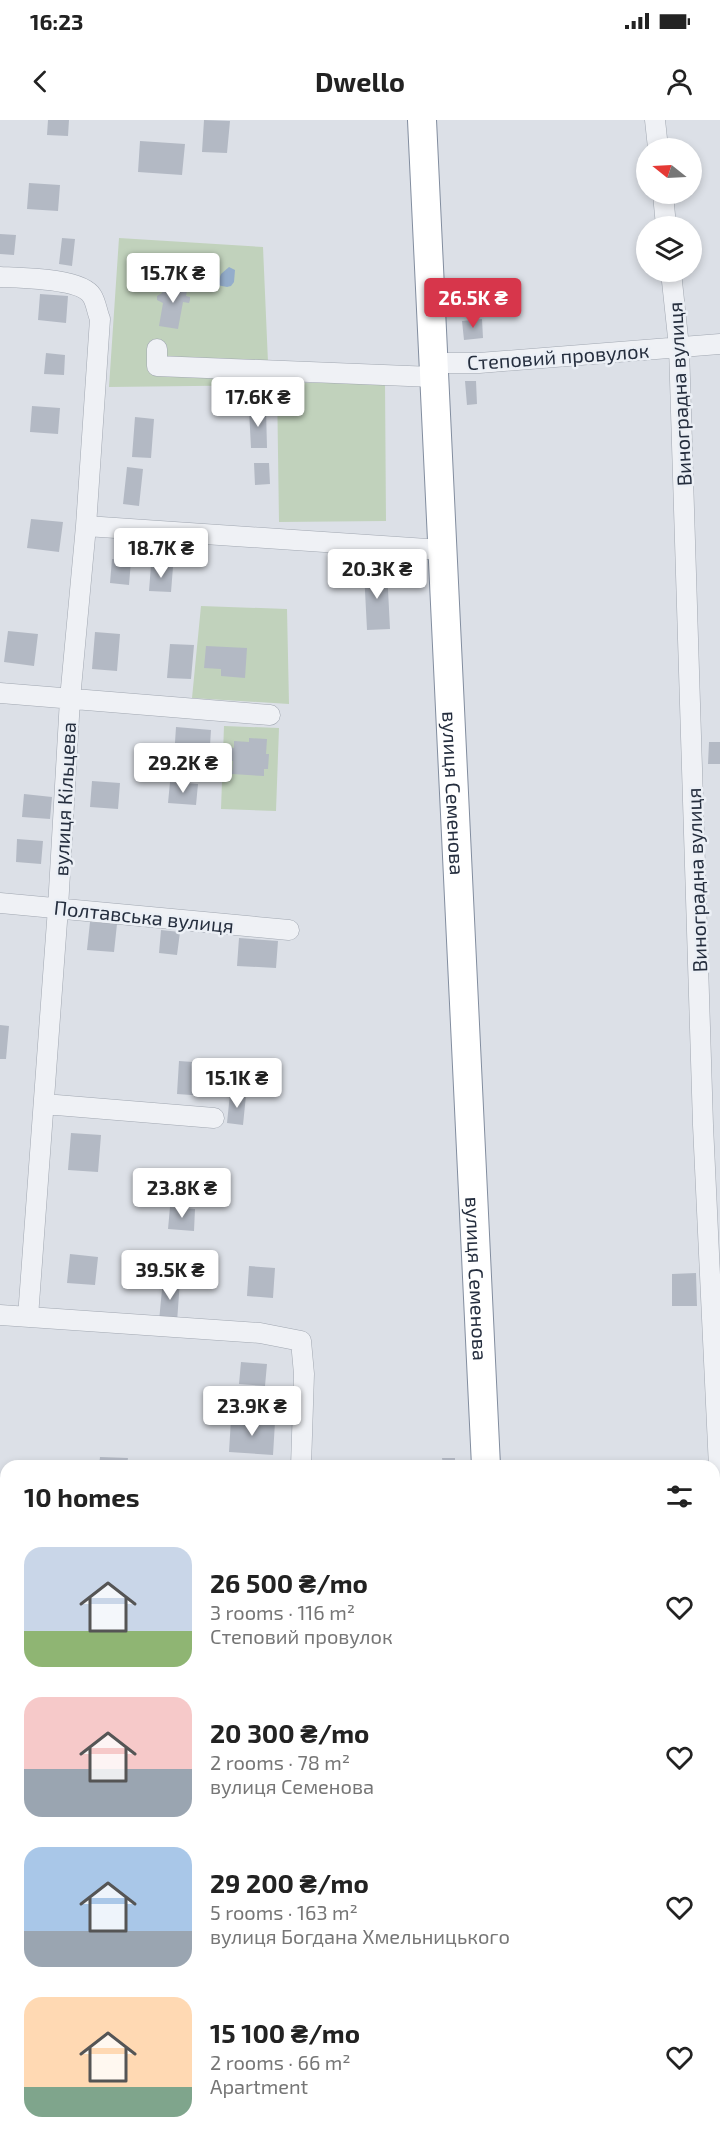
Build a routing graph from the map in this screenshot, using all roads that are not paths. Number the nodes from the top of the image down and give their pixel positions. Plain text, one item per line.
1 (422, 120) edge
2 (655, 120) edge
3 (657, 138) edge
4 (0, 277) edge
5 (672, 282) edge
6 (720, 344) edge
7 (679, 347) junction
8 (158, 349) dead end
9 (433, 370) junction
10 (87, 526) junction
11 (442, 550) junction
12 (0, 693) edge
13 (70, 699) junction
14 (270, 715) dead end
15 (0, 903) edge
16 (58, 908) junction
17 (289, 930) dead end
18 (44, 1104) junction
19 (214, 1118) dead end
20 (0, 1315) edge
21 (28, 1317) junction
22 (301, 1460) edge
23 (486, 1460) edge
24 (719, 1460) edge

1 - 9 highway, вулиця Семенова
2 - 3 street
4 - 10 street, вулиця Кільцева
5 - 7 street, Виноградна вулиця
6 - 7 street, Степовий провулок
7 - 9 street, Степовий провулок
7 - 24 street, Виноградна вулиця
8 - 9 street, Степовий провулок
9 - 11 highway, вулиця Семенова
10 - 11 street
10 - 13 street, вулиця Кільцева
11 - 23 highway, вулиця Семенова
12 - 13 street
13 - 14 street
13 - 16 street, вулиця Кільцева
15 - 16 street, Полтавська вулиця
16 - 17 street, Полтавська вулиця
16 - 18 street, вулиця Кільцева
18 - 19 street
18 - 21 street, вулиця Кільцева
20 - 21 street
21 - 22 street

